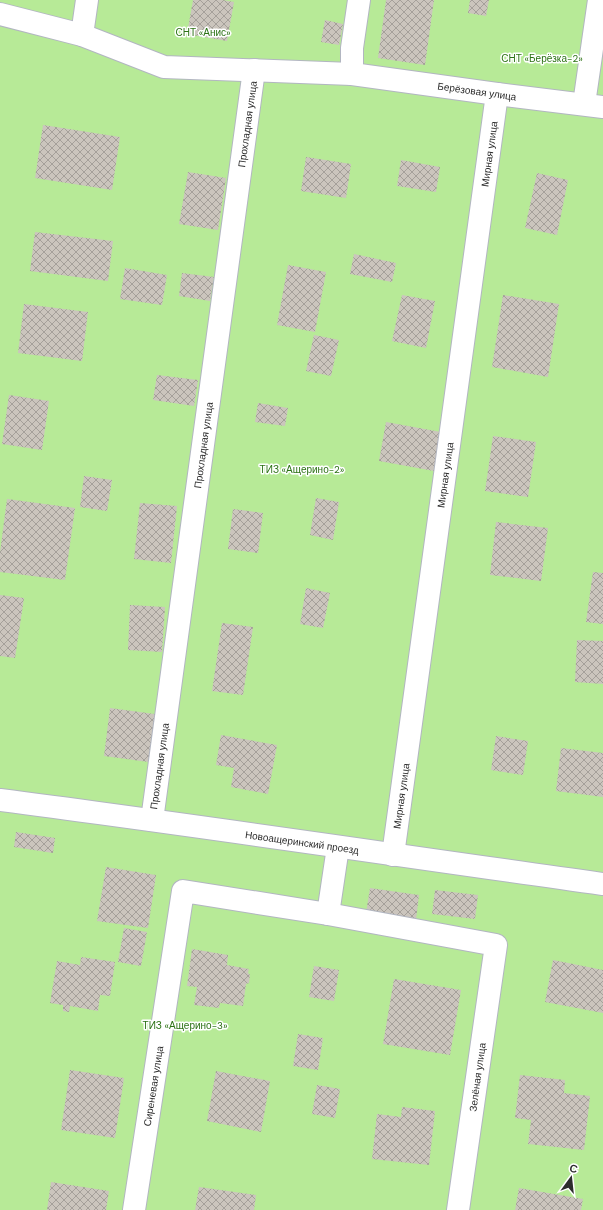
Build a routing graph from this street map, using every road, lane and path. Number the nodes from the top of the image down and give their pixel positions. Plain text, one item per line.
1 (87, 0) edge
2 (359, 0) edge
3 (599, 0) edge
4 (0, 14) edge
5 (82, 35) junction
6 (254, 70) junction
7 (352, 74) junction
8 (497, 94) junction
9 (594, 105) edge
10 (0, 800) edge
11 (152, 820) junction
12 (338, 847) junction
13 (393, 855) junction
14 (603, 884) edge
15 (328, 914) junction
16 (134, 1210) edge
17 (458, 1210) edge

1 - 5 street
2 - 7 street
3 - 9 street
4 - 5 street, Берёзовая улица
5 - 6 street, Берёзовая улица
6 - 7 street, Берёзовая улица
6 - 11 street, Прохладная улица
7 - 8 street, Берёзовая улица
8 - 9 street, Берёзовая улица
8 - 13 street, Мирная улица
10 - 11 street, Новоащеринский проезд
11 - 12 street, Новоащеринский проезд
12 - 13 street, Новоащеринский проезд
12 - 15 street
13 - 14 street, Новоащеринский проезд
15 - 16 street, Сиреневая улица
15 - 17 street, Зелёная улица

